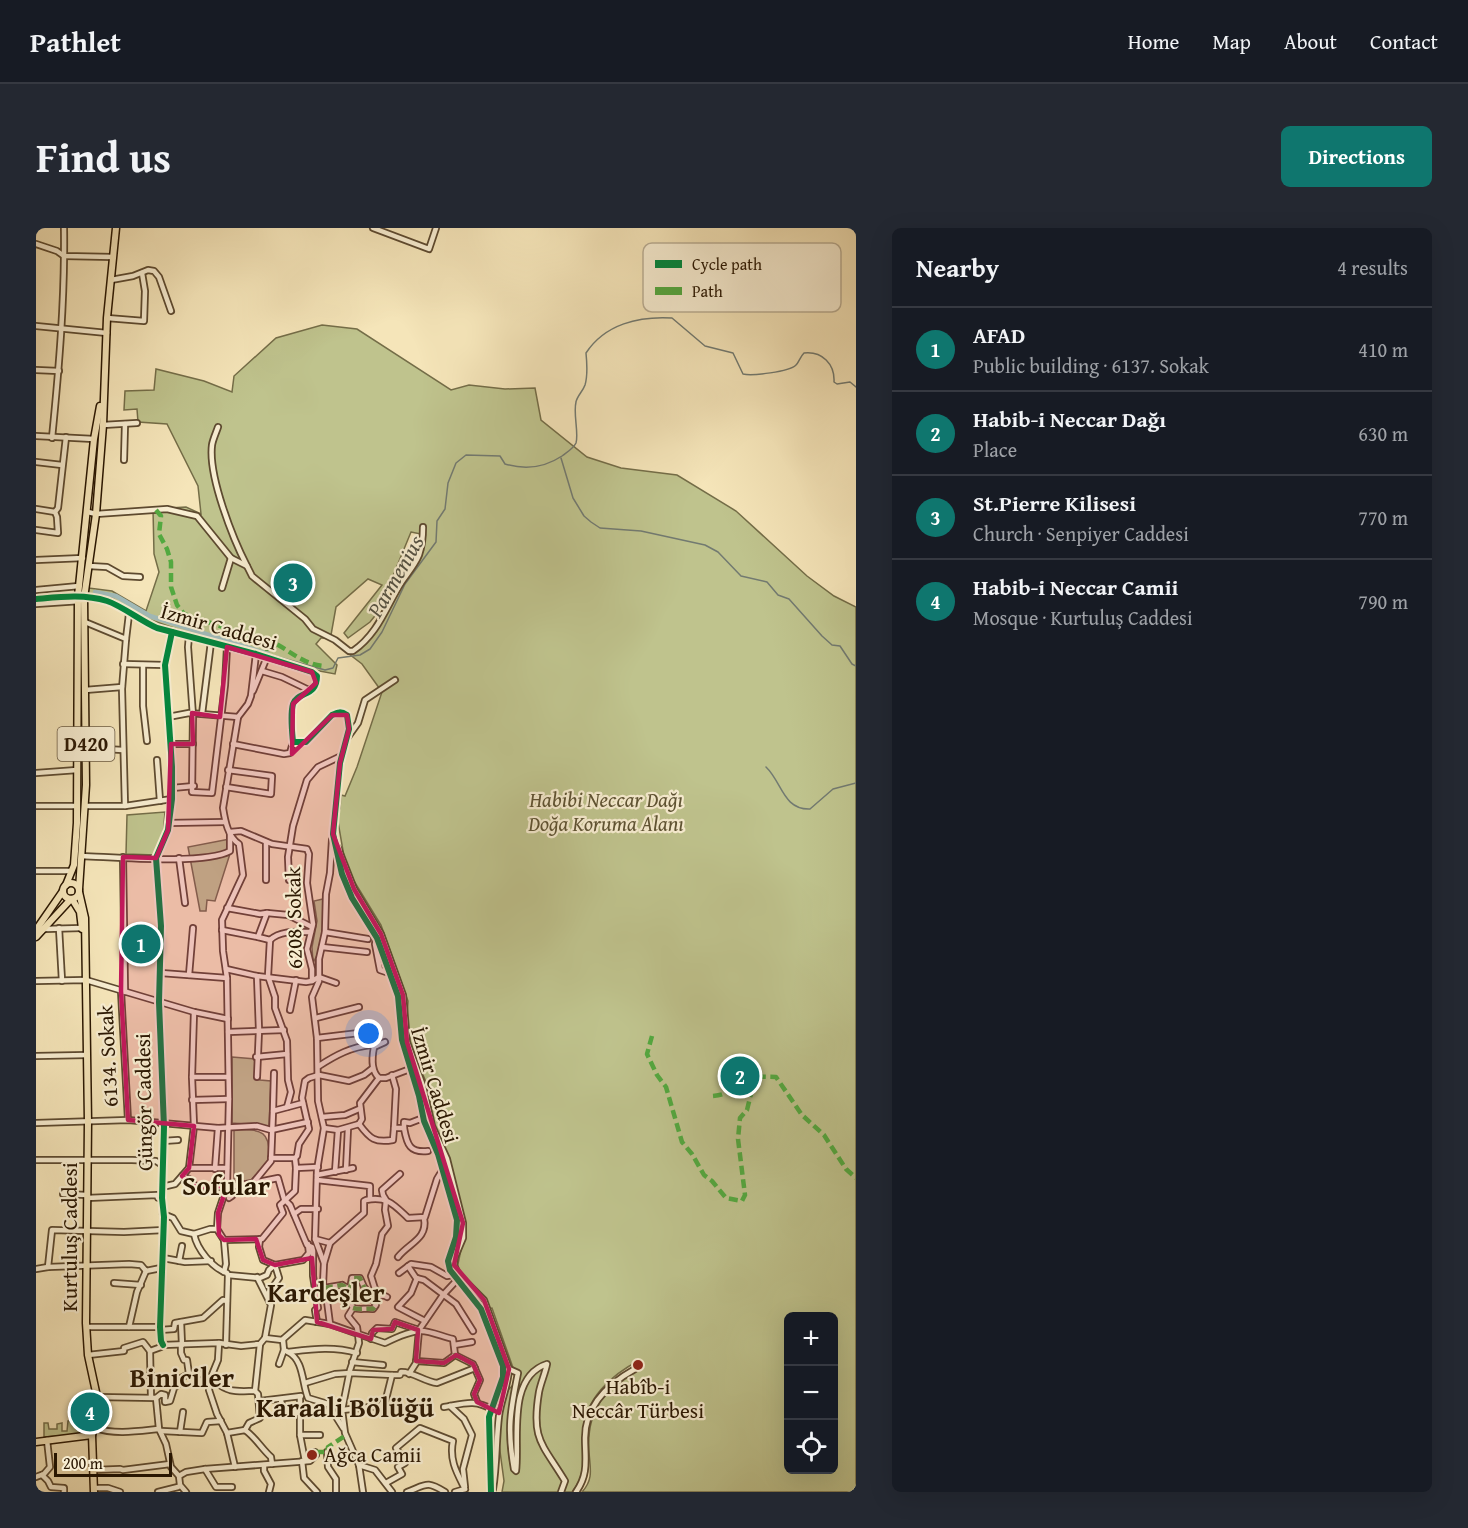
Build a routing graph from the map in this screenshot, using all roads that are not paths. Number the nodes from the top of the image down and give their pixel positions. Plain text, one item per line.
1 (63, 228) edge
2 (116, 228) edge
3 (373, 228) edge
4 (436, 228) edge
5 (36, 244) edge
6 (64, 256) junction
7 (113, 257) junction
8 (142, 273) junction
9 (111, 280) junction
10 (171, 311) dead end
11 (107, 318) junction
12 (36, 326) edge
13 (60, 330) junction
14 (107, 333) junction
15 (36, 370) edge
16 (59, 371) junction
17 (104, 384) junction
18 (137, 423) dead end
19 (125, 424) junction
20 (103, 425) junction
21 (218, 427) dead end
22 (36, 436) edge
23 (66, 437) junction
24 (52, 438) junction
25 (94, 439) junction
26 (124, 460) dead end
27 (36, 462) edge
28 (62, 465) junction
29 (36, 509) edge
30 (55, 512) junction
31 (88, 512) junction
32 (96, 514) junction
33 (423, 527) dead end
34 (36, 530) edge
35 (83, 558) junction
36 (231, 558) junction
37 (36, 560) edge
38 (89, 566) junction
39 (248, 566) junction
40 (140, 577) dead end
41 (80, 586) junction
42 (222, 588) dead end
43 (36, 590) edge
44 (36, 599) edge
45 (80, 599) junction
46 (36, 604) edge
47 (129, 614) junction
48 (85, 622) junction
49 (172, 632) junction
50 (189, 636) junction
51 (126, 639) junction
52 (210, 642) junction
53 (227, 647) junction
54 (256, 654) junction
55 (267, 657) junction
56 (123, 664) junction
57 (143, 665) junction
58 (165, 665) junction
59 (262, 671) junction
60 (395, 680) dead end
61 (122, 687) junction
62 (85, 690) junction
63 (311, 691) junction
64 (250, 696) junction
65 (192, 713) junction
66 (202, 714) junction
67 (168, 717) junction
68 (220, 717) junction
69 (238, 717) junction
70 (346, 738) junction
71 (147, 741) dead end
72 (293, 742) junction
73 (171, 744) junction
74 (194, 744) junction
75 (233, 744) junction
76 (86, 748) junction
77 (123, 750) junction
78 (341, 756) junction
79 (157, 760) dead end
80 (77, 770) junction
81 (228, 770) junction
82 (36, 773) edge
83 (226, 787) junction
84 (172, 788) junction
85 (193, 789) junction
86 (172, 799) junction
87 (160, 801) junction
88 (36, 806) edge
89 (76, 806) junction
90 (85, 806) junction
91 (125, 806) junction
92 (225, 822) junction
93 (168, 823) junction
94 (230, 831) junction
95 (333, 834) junction
96 (266, 842) junction
97 (291, 847) junction
98 (82, 856) junction
99 (123, 857) junction
100 (156, 858) junction
101 (178, 858) junction
102 (36, 871) edge
103 (72, 871) junction
104 (266, 880) dead end
105 (289, 880) dead end
106 (65, 888) junction
107 (79, 890) junction
108 (71, 899) junction
109 (185, 903) dead end
110 (227, 908) junction
111 (267, 913) junction
112 (59, 928) junction
113 (82, 928) junction
114 (193, 928) dead end
115 (45, 929) junction
116 (36, 930) edge
117 (222, 930) junction
118 (312, 930) junction
119 (325, 932) junction
120 (36, 937) edge
121 (258, 937) junction
122 (368, 939) dead end
123 (270, 940) junction
124 (321, 947) junction
125 (368, 952) dead end
126 (226, 969) junction
127 (161, 973) junction
128 (189, 975) junction
129 (257, 976) junction
130 (268, 976) junction
131 (319, 977) junction
132 (227, 978) junction
133 (86, 980) junction
134 (36, 981) edge
135 (62, 981) junction
136 (296, 981) junction
137 (312, 981) junction
138 (336, 983) dead end
139 (123, 991) junction
140 (159, 1002) junction
141 (359, 1006) dead end
142 (290, 1010) dead end
143 (194, 1012) junction
144 (316, 1018) junction
145 (228, 1019) junction
146 (259, 1030) junction
147 (284, 1030) junction
148 (228, 1032) junction
149 (367, 1032) dead end
150 (318, 1038) junction
151 (385, 1042) dead end
152 (374, 1047) junction
153 (287, 1054) junction
154 (87, 1055) junction
155 (36, 1056) edge
156 (256, 1057) junction
157 (319, 1066) junction
158 (373, 1068) junction
159 (410, 1068) junction
160 (274, 1073) dead end
161 (319, 1075) junction
162 (392, 1076) junction
163 (192, 1077) junction
164 (228, 1077) junction
165 (256, 1077) dead end
166 (379, 1078) junction
167 (192, 1100) junction
168 (229, 1100) junction
169 (303, 1103) junction
170 (287, 1107) junction
171 (359, 1109) junction
172 (273, 1111) junction
173 (322, 1118) junction
174 (423, 1118) junction
175 (128, 1120) junction
176 (88, 1122) junction
177 (163, 1122) junction
178 (308, 1122) junction
179 (36, 1123) edge
180 (359, 1124) junction
181 (194, 1126) junction
182 (228, 1126) junction
183 (218, 1128) junction
184 (324, 1128) junction
185 (348, 1128) junction
186 (394, 1128) junction
187 (404, 1128) junction
188 (271, 1130) junction
189 (338, 1130) junction
190 (178, 1140) dead end
191 (163, 1141) junction
192 (428, 1151) dead end
193 (271, 1158) junction
194 (295, 1158) junction
195 (36, 1160) edge
196 (87, 1161) junction
197 (162, 1165) junction
198 (318, 1167) junction
199 (189, 1168) junction
200 (227, 1168) junction
201 (296, 1168) junction
202 (353, 1168) dead end
203 (442, 1168) junction
204 (214, 1169) junction
205 (346, 1170) junction
206 (335, 1172) junction
207 (400, 1174) dead end
208 (182, 1176) junction
209 (317, 1178) junction
210 (253, 1183) junction
211 (227, 1186) junction
212 (162, 1187) junction
213 (63, 1194) dead end
214 (87, 1196) junction
215 (162, 1198) junction
216 (229, 1198) dead end
217 (286, 1199) junction
218 (370, 1199) junction
219 (386, 1200) junction
220 (318, 1209) junction
221 (163, 1214) junction
222 (294, 1214) junction
223 (424, 1218) junction
224 (217, 1229) junction
225 (164, 1230) junction
226 (86, 1231) junction
227 (194, 1234) junction
228 (260, 1239) junction
229 (224, 1240) junction
230 (316, 1241) junction
231 (330, 1243) junction
232 (307, 1245) junction
233 (182, 1246) dead end
234 (398, 1257) dead end
235 (163, 1258) junction
236 (179, 1261) junction
237 (211, 1261) junction
238 (324, 1263) junction
239 (275, 1265) junction
240 (408, 1266) junction
241 (48, 1267) junction
242 (87, 1267) junction
243 (161, 1268) junction
244 (36, 1269) edge
245 (146, 1271) junction
246 (399, 1273) dead end
247 (226, 1274) junction
248 (257, 1277) junction
249 (417, 1278) junction
250 (455, 1278) junction
251 (114, 1283) dead end
252 (141, 1285) junction
253 (342, 1286) junction
254 (324, 1288) junction
255 (379, 1294) junction
256 (267, 1295) junction
257 (443, 1295) junction
258 (387, 1297) dead end
259 (374, 1300) junction
260 (227, 1301) junction
261 (352, 1308) junction
262 (425, 1321) junction
263 (181, 1322) junction
264 (317, 1322) junction
265 (330, 1324) junction
266 (87, 1327) junction
267 (129, 1327) junction
268 (160, 1329) junction
269 (419, 1330) junction
270 (473, 1331) dead end
271 (358, 1334) junction
272 (265, 1338) junction
273 (283, 1338) junction
274 (371, 1339) junction
275 (471, 1342) dead end
276 (219, 1343) junction
277 (260, 1344) junction
278 (163, 1345) junction
279 (182, 1345) junction
280 (226, 1345) junction
281 (454, 1345) junction
282 (150, 1351) junction
283 (286, 1351) junction
284 (357, 1353) junction
285 (88, 1354) junction
286 (456, 1355) junction
287 (416, 1361) junction
288 (352, 1362) junction
289 (279, 1364) dead end
290 (383, 1365) dead end
291 (475, 1368) junction
292 (509, 1369) junction
293 (635, 1369) dead end
294 (350, 1373) junction
295 (189, 1374) junction
296 (409, 1374) junction
297 (392, 1375) junction
298 (211, 1377) junction
299 (305, 1383) junction
300 (255, 1391) junction
301 (306, 1394) junction
302 (98, 1396) junction
303 (153, 1397) junction
304 (300, 1397) junction
305 (281, 1400) junction
306 (260, 1401) junction
307 (477, 1402) junction
308 (492, 1409) junction
309 (342, 1410) junction
310 (183, 1412) dead end
311 (300, 1413) junction
312 (499, 1413) junction
313 (221, 1421) junction
314 (161, 1430) junction
315 (245, 1430) junction
316 (93, 1432) junction
317 (180, 1432) junction
318 (227, 1433) junction
319 (345, 1433) junction
320 (300, 1435) junction
321 (320, 1435) dead end
322 (47, 1440) junction
323 (36, 1442) edge
324 (315, 1452) dead end
325 (327, 1452) dead end
326 (304, 1461) junction
327 (170, 1464) junction
328 (272, 1464) junction
329 (264, 1465) junction
330 (359, 1465) junction
331 (235, 1467) junction
332 (205, 1469) junction
333 (94, 1470) junction
334 (42, 1475) junction
335 (179, 1476) junction
336 (36, 1477) edge
337 (386, 1483) junction
338 (232, 1487) dead end
339 (179, 1488) edge
340 (94, 1490) edge
341 (417, 1490) edge
342 (465, 1491) edge
343 (64, 1492) edge
344 (120, 1492) edge
345 (158, 1492) edge
346 (186, 1492) edge
347 (269, 1492) edge
348 (317, 1492) edge
349 (336, 1492) edge
350 (363, 1492) edge
351 (392, 1492) edge
352 (407, 1492) edge
353 (445, 1492) edge
354 (455, 1492) edge
355 (492, 1492) edge
356 (561, 1492) edge
357 (576, 1492) edge

1 - 6 street
2 - 7 main road, D420
3 - 4 street
5 - 6 street
6 - 7 street
6 - 13 street
7 - 9 main road, D420
8 - 9 street
8 - 10 street
8 - 11 street
9 - 11 main road, D420
11 - 14 main road, D420
12 - 13 street
13 - 14 street
13 - 16 street
14 - 17 main road, D420
15 - 16 street
16 - 24 street
17 - 20 main road, D420
17 - 25 main road, D420
18 - 19 street
19 - 20 street
19 - 26 street
20 - 32 main road, D420
21 - 39 street
22 - 24 street
23 - 24 street
23 - 25 street
23 - 28 street
25 - 31 main road, D420
27 - 28 street
28 - 30 street
29 - 30 street
30 - 34 street
31 - 32 street
31 - 35 main road, D420
32 - 36 street
32 - 38 main road, D420
33 - 39 street
35 - 37 street
35 - 41 main road, D420
36 - 39 street
36 - 42 street
38 - 40 street
38 - 45 main road, D420
41 - 43 street
41 - 45 main road, D420
44 - 45 street
45 - 46 street
45 - 47 street, İzmir Caddesi
45 - 48 main road, D420
45 - 80 main road, D420
47 - 49 street, İzmir Caddesi
47 - 51 street
48 - 51 street
48 - 62 main road, D420
49 - 50 street, İzmir Caddesi
49 - 58 street
50 - 52 street, İzmir Caddesi
50 - 65 street
51 - 56 street
52 - 53 street, İzmir Caddesi
52 - 66 street
53 - 54 street, İzmir Caddesi
53 - 68 street
54 - 55 street, İzmir Caddesi
54 - 64 street
55 - 59 street
55 - 63 street, İzmir Caddesi
56 - 57 street
56 - 61 street
57 - 58 street
57 - 71 street
58 - 67 street
59 - 63 street
59 - 64 street
60 - 70 street
61 - 62 street
61 - 77 street
62 - 76 main road, D420
63 - 72 street
64 - 69 street
65 - 66 street
65 - 67 street
65 - 74 street
66 - 68 street
67 - 73 street
68 - 69 street
68 - 85 street
69 - 75 street
70 - 72 street, İzmir Caddesi
70 - 78 street, İzmir Caddesi
72 - 75 street
73 - 74 street
73 - 84 street
74 - 85 street
75 - 81 street
76 - 77 street
76 - 90 main road, D420
77 - 91 street
78 - 95 street, İzmir Caddesi
78 - 97 street
79 - 87 street
80 - 82 street
80 - 89 main road, D420
81 - 83 street
81 - 83 street
83 - 92 street
84 - 85 street
84 - 86 street
86 - 87 street
86 - 93 street
87 - 91 street
88 - 89 street
89 - 103 main road, D420
90 - 91 street
90 - 98 main road, D420
92 - 93 street
92 - 94 street
93 - 100 street
94 - 96 street, 6208. Sokak
94 - 101 street
94 - 110 street
95 - 119 street
95 - 159 street, İzmir Caddesi
95 - 292 street, İzmir Caddesi
96 - 97 street, 6208. Sokak
96 - 104 street
97 - 105 street
97 - 118 street, 6208. Sokak
98 - 99 street
98 - 107 main road, D420
99 - 100 street
99 - 139 street, 6134. Sokak
100 - 101 street
100 - 127 street, Güngör Caddesi
101 - 109 street
102 - 103 street
103 - 106 main road, D420
106 - 107 main road
106 - 108 main road
106 - 116 main road
107 - 108 main road
107 - 133 main road
108 - 113 main road
108 - 115 main road
110 - 111 street
110 - 117 street
111 - 118 street
111 - 121 street
112 - 113 street
112 - 115 street
112 - 135 street
113 - 133 main road
114 - 128 street
115 - 120 main road
117 - 121 street
117 - 126 street
118 - 123 street
118 - 137 street, 6208. Sokak
119 - 122 street
119 - 124 street
121 - 123 street
123 - 130 street
124 - 125 street
124 - 131 street
126 - 129 street
126 - 132 street
127 - 128 street
127 - 140 street, Güngör Caddesi
128 - 132 street
129 - 130 street
129 - 146 street
130 - 136 street
130 - 147 street
131 - 137 street
131 - 138 street
131 - 144 street
132 - 145 street
133 - 135 street
133 - 139 street
133 - 154 main road, Kurtuluş Caddesi
134 - 135 street
136 - 137 street
136 - 142 street
139 - 140 street
139 - 175 street, 6134. Sokak
140 - 143 street
140 - 177 street, Güngör Caddesi
141 - 144 street
143 - 145 street
143 - 163 street
144 - 150 street
145 - 148 street
146 - 147 street
146 - 148 street
146 - 156 street
147 - 153 street
148 - 164 street
149 - 150 street
150 - 157 street
151 - 152 street
152 - 157 street
152 - 158 street
153 - 156 street
153 - 170 street
154 - 155 street
154 - 176 main road, Kurtuluş Caddesi
156 - 165 street
157 - 161 street
158 - 161 street
158 - 166 street
159 - 162 street
159 - 174 street, İzmir Caddesi
160 - 172 street
161 - 169 street
161 - 173 street
162 - 166 street
162 - 186 street
163 - 164 street
163 - 167 street
164 - 168 street
166 - 171 street
167 - 168 street
167 - 181 street
168 - 182 street
169 - 170 street
169 - 178 street
170 - 172 street
171 - 173 street
171 - 180 street
172 - 188 street
173 - 184 street
174 - 187 street
174 - 203 street, İzmir Caddesi
175 - 176 street
175 - 177 street
176 - 179 street
176 - 196 main road, Kurtuluş Caddesi
177 - 181 street
177 - 191 street, Güngör Caddesi
178 - 188 street
178 - 194 street
180 - 185 street
180 - 186 street
181 - 183 street
181 - 199 street
182 - 183 street
182 - 188 street
182 - 200 street
183 - 204 street
184 - 189 street
184 - 198 street
185 - 189 street
185 - 205 street
186 - 187 street
187 - 192 street
188 - 193 street
189 - 206 street
190 - 191 street
191 - 197 street, Güngör Caddesi
193 - 194 street
193 - 210 street
194 - 201 street
195 - 196 street
196 - 197 street
196 - 214 main road, Kurtuluş Caddesi
197 - 212 street, Güngör Caddesi
198 - 201 street
198 - 209 street
199 - 204 street
199 - 208 street
200 - 204 street
200 - 211 street
201 - 217 street
202 - 205 street
203 - 223 street
203 - 250 street, İzmir Caddesi
205 - 206 street
206 - 209 street
207 - 219 street
208 - 211 street
208 - 212 street
209 - 218 street
209 - 220 street
210 - 211 street
210 - 217 street
211 - 216 street
211 - 224 street
212 - 215 street, Güngör Caddesi
213 - 214 street
214 - 215 street
214 - 226 main road, Kurtuluş Caddesi
215 - 221 street, Güngör Caddesi
217 - 222 street
217 - 228 street
218 - 219 street
218 - 231 street
219 - 223 street
219 - 255 street
220 - 222 street
220 - 230 street
221 - 225 street, Güngör Caddesi
221 - 227 street
222 - 232 street
223 - 234 street
224 - 227 street
224 - 229 street
225 - 226 street
225 - 235 street, Güngör Caddesi
226 - 241 street
226 - 242 main road, Kurtuluş Caddesi
227 - 237 street
228 - 229 street
228 - 239 street
229 - 247 street
230 - 231 street
230 - 232 street
230 - 238 street
231 - 238 street
232 - 239 street
232 - 264 street
233 - 236 street
235 - 236 street
235 - 243 street, Güngör Caddesi
236 - 237 street
237 - 247 street
238 - 254 street
239 - 248 street
239 - 256 street
240 - 246 street
240 - 249 street
240 - 250 street
241 - 242 street
241 - 244 street
242 - 245 street
242 - 266 main road, Kurtuluş Caddesi
243 - 245 street
243 - 268 street, Güngör Caddesi
245 - 252 street
247 - 248 street
247 - 260 street
248 - 256 street
249 - 257 street
249 - 262 street
250 - 257 street
250 - 308 street
251 - 252 street
252 - 267 street
253 - 254 street
253 - 259 street
253 - 261 street
254 - 265 street
255 - 258 street
255 - 259 street
256 - 272 street
257 - 262 street
257 - 270 street
259 - 261 street
260 - 263 street
260 - 280 street
261 - 271 street
262 - 269 street
263 - 268 street
263 - 279 street
264 - 265 street
264 - 273 street
265 - 271 street
266 - 267 street
266 - 285 main road, Kurtuluş Caddesi
267 - 268 street
268 - 278 street, Güngör Caddesi
269 - 274 street
269 - 274 street
269 - 281 street
269 - 287 street
271 - 274 street
271 - 284 street
272 - 273 street
272 - 277 street
273 - 283 street
275 - 281 street
276 - 279 street
276 - 280 street
276 - 298 street
277 - 280 street
277 - 300 street
278 - 279 street
278 - 282 street
279 - 295 street
281 - 286 street
282 - 285 street
282 - 303 street
283 - 284 street
283 - 289 street
283 - 299 street
284 - 288 street
285 - 302 main road, Kurtuluş Caddesi
286 - 287 street
286 - 291 street
287 - 296 street
288 - 290 street
288 - 294 street
291 - 296 street
291 - 307 street
292 - 312 street
292 - 356 street
293 - 357 street
294 - 297 street
294 - 299 street
294 - 309 street
295 - 298 street
295 - 303 street
296 - 297 street
297 - 309 street
298 - 300 street
298 - 313 street
299 - 301 street
300 - 306 street
301 - 304 street
301 - 319 street
302 - 303 street
302 - 316 main road, Kurtuluş Caddesi
303 - 314 street
304 - 305 street
304 - 311 street
305 - 306 street
305 - 311 street
306 - 315 street
307 - 308 street
307 - 342 street
308 - 312 street
308 - 355 street
309 - 319 street
310 - 317 street
311 - 320 street
312 - 355 street
313 - 317 street
313 - 318 street
314 - 316 street
314 - 317 street
314 - 327 street
315 - 318 street
315 - 328 street
316 - 322 main road
316 - 333 main road, Kurtuluş Caddesi
318 - 331 street
319 - 330 street
320 - 321 street
320 - 326 street
322 - 323 main road
322 - 334 street
324 - 326 street
325 - 349 street
326 - 328 street
326 - 348 street
327 - 333 street
327 - 335 street
328 - 329 street
329 - 331 street
329 - 347 street
330 - 337 street
330 - 350 street
331 - 332 street
332 - 335 street
332 - 338 street
333 - 340 main road, Kurtuluş Caddesi
334 - 336 street
334 - 343 street
335 - 339 street
337 - 342 street
337 - 351 street
339 - 345 street
339 - 346 street
340 - 344 street
341 - 352 street
341 - 353 street
342 - 354 street

